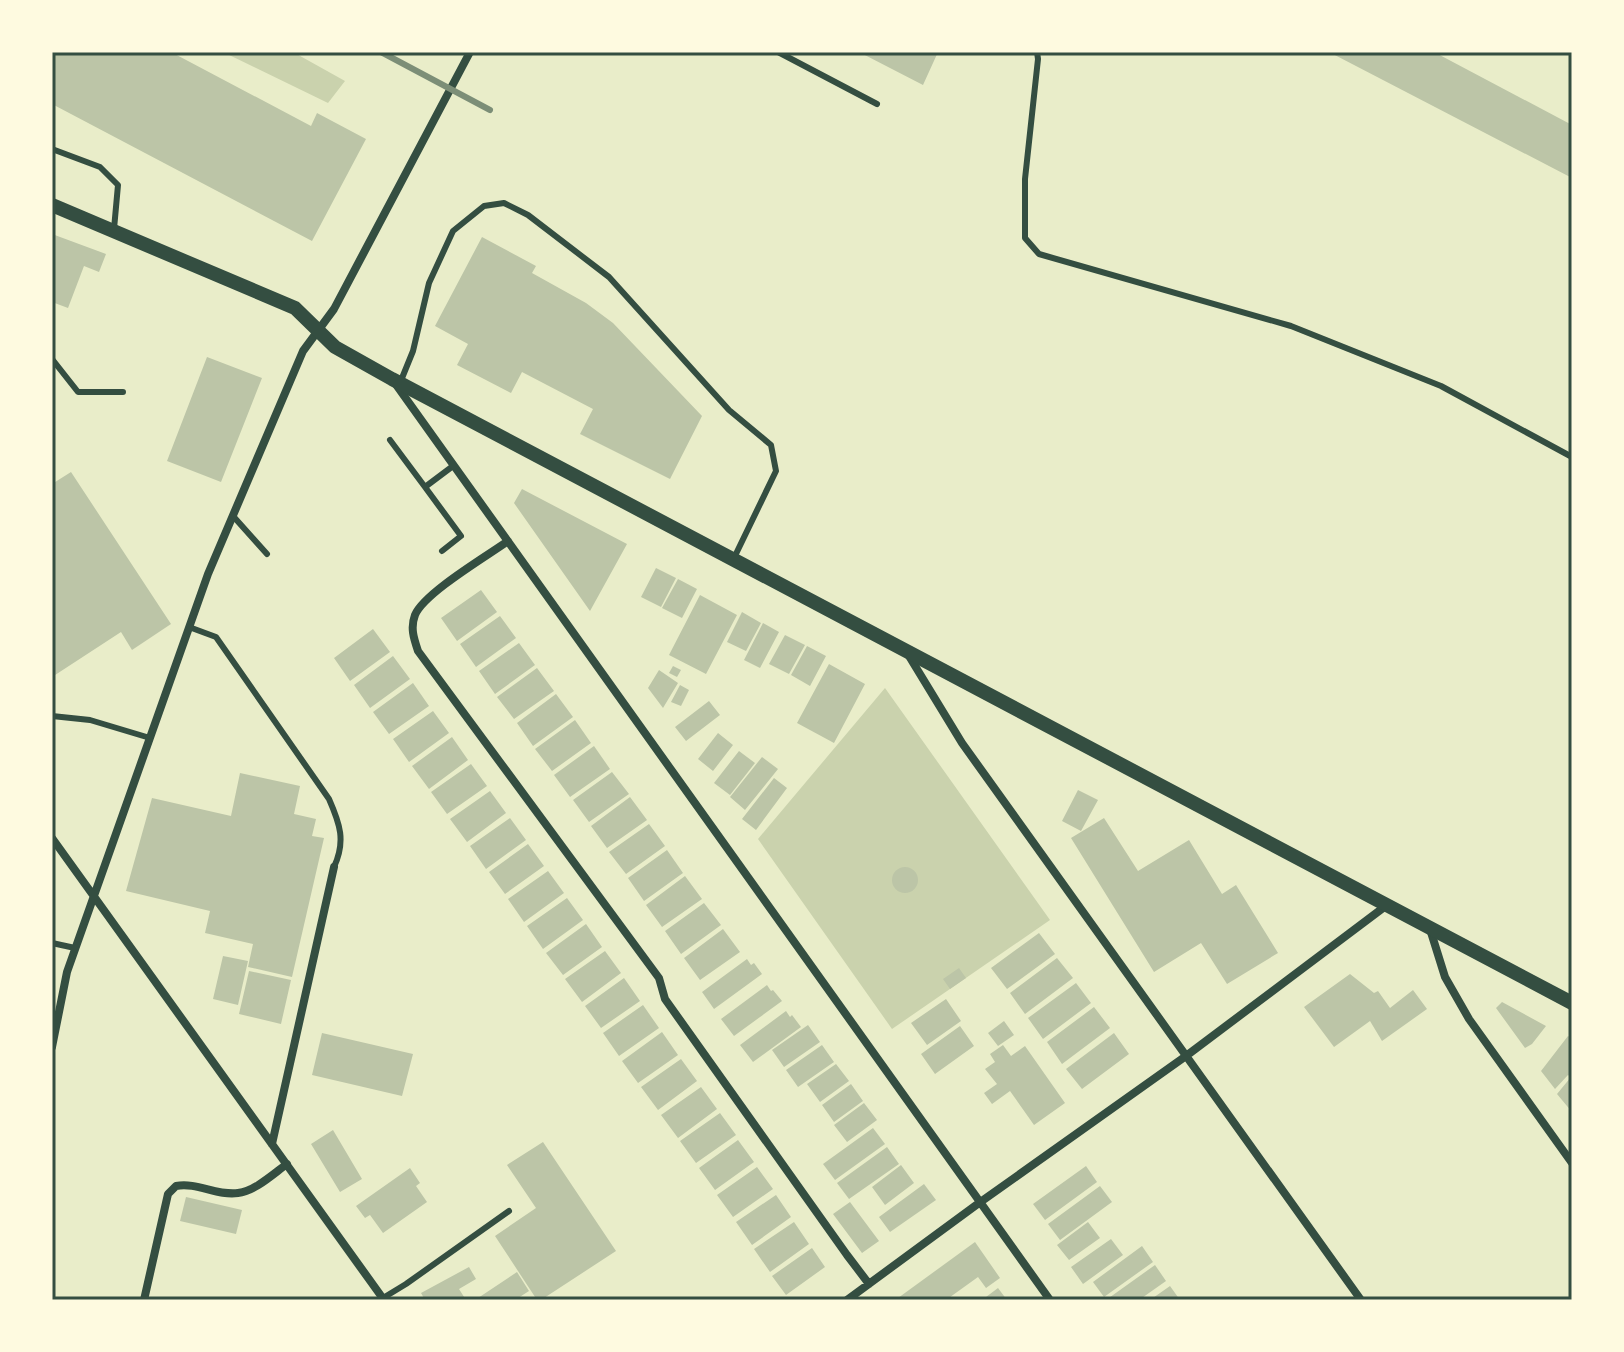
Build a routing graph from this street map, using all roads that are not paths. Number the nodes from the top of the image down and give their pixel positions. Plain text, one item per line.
1 (470, 52) edge
2 (778, 52) edge
3 (1037, 52) edge
4 (877, 104) dead end
5 (52, 149) edge
6 (52, 205) edge
7 (113, 231) junction
8 (318, 331) junction
9 (52, 359) edge
10 (396, 381) junction
11 (123, 392) dead end
12 (390, 440) dead end
13 (1572, 457) edge
14 (453, 466) junction
15 (425, 487) junction
16 (233, 516) junction
17 (508, 541) junction
18 (442, 551) dead end
19 (267, 554) dead end
20 (734, 559) junction
21 (189, 627) junction
22 (906, 651) junction
23 (52, 716) edge
24 (150, 738) junction
25 (52, 838) edge
26 (334, 867) joint
27 (94, 897) junction
28 (1387, 905) junction
29 (1429, 927) junction
30 (52, 943) edge
31 (75, 948) junction
32 (1572, 1003) edge
33 (52, 1047) edge
34 (1186, 1056) junction
35 (272, 1144) junction
36 (1572, 1163) edge
37 (287, 1164) junction
38 (979, 1203) junction
39 (509, 1211) dead end
40 (869, 1284) junction
41 (384, 1299) edge
42 (144, 1300) edge
43 (847, 1300) edge
44 (1050, 1300) edge
45 (1361, 1300) edge

1 - 8 street
2 - 4 lane
3 - 13 lane
5 - 7 lane
6 - 7 street
7 - 8 street
8 - 10 street
8 - 16 street
9 - 11 lane
10 - 14 street
10 - 20 street
10 - 20 lane
12 - 15 lane
14 - 15 lane
14 - 17 street
15 - 18 lane
16 - 19 lane
16 - 21 street
17 - 38 street
17 - 40 street
20 - 22 street
21 - 24 street
21 - 26 lane
22 - 28 street
22 - 34 street
23 - 24 lane
24 - 27 street
25 - 27 street
26 - 35 street
27 - 31 street
27 - 35 street
28 - 29 street
28 - 34 street
29 - 32 street
29 - 36 street
30 - 31 lane
31 - 33 street
34 - 38 street
34 - 45 street
35 - 37 street
37 - 41 street
37 - 42 street
38 - 40 street
38 - 44 street
39 - 41 lane
40 - 43 street

